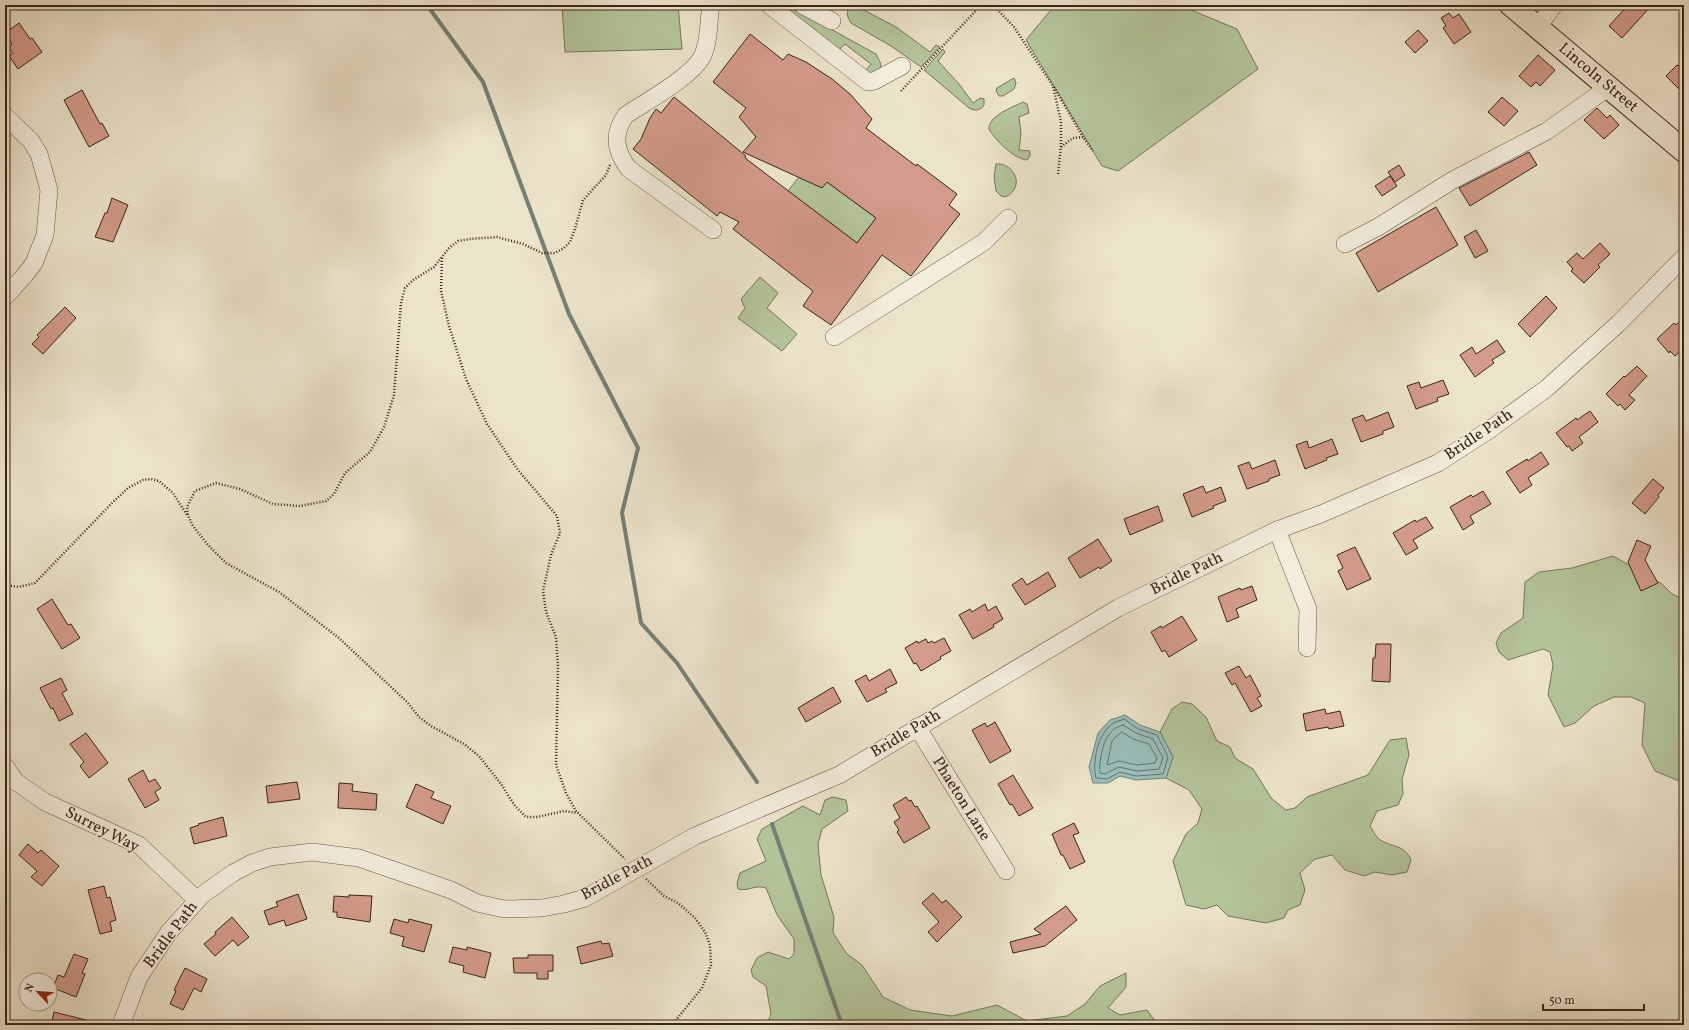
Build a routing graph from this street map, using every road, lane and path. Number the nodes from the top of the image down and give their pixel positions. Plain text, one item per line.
1 (711, 5) edge
2 (769, 5) edge
3 (802, 5) edge
4 (981, 5) edge
5 (993, 5) edge
6 (1511, 5) edge
7 (1554, 5) edge
8 (832, 21) dead end
9 (1538, 27) junction
10 (902, 66) dead end
11 (1053, 86) junction
12 (1609, 87) junction
13 (901, 91) dead end
14 (5, 116) edge
15 (1083, 137) junction
16 (1061, 148) junction
17 (618, 149) junction
18 (1093, 151) dead end
19 (1684, 151) edge
20 (1058, 174) dead end
21 (1008, 218) dead end
22 (713, 230) dead end
23 (1345, 244) dead end
24 (442, 257) junction
25 (1684, 257) edge
26 (5, 297) edge
27 (834, 337) dead end
28 (189, 518) junction
29 (1278, 530) junction
30 (5, 585) edge
31 (1307, 648) dead end
32 (917, 727) junction
33 (5, 766) edge
34 (578, 813) junction
35 (635, 868) junction
36 (1006, 871) dead end
37 (197, 900) junction
38 (121, 1025) edge
39 (672, 1025) edge

1 - 17 street
2 - 10 street
3 - 8 street
4 - 13 path
5 - 11 path
6 - 9 main road, Lincoln Street
7 - 9 street
9 - 12 main road, Lincoln Street
11 - 15 path
11 - 16 path
12 - 19 main road, Lincoln Street
12 - 23 street
14 - 26 street
15 - 16 path
15 - 18 path
16 - 20 path
17 - 22 street
17 - 24 path
21 - 27 street
24 - 28 path
24 - 34 path
25 - 29 street, Bridle Path
28 - 30 path
28 - 34 path
29 - 31 street
29 - 32 street, Bridle Path
32 - 35 street, Bridle Path
32 - 36 street, Phaeton Lane
33 - 37 street, Surrey Way
34 - 35 path
35 - 37 street, Bridle Path
35 - 39 path
37 - 38 street, Bridle Path

